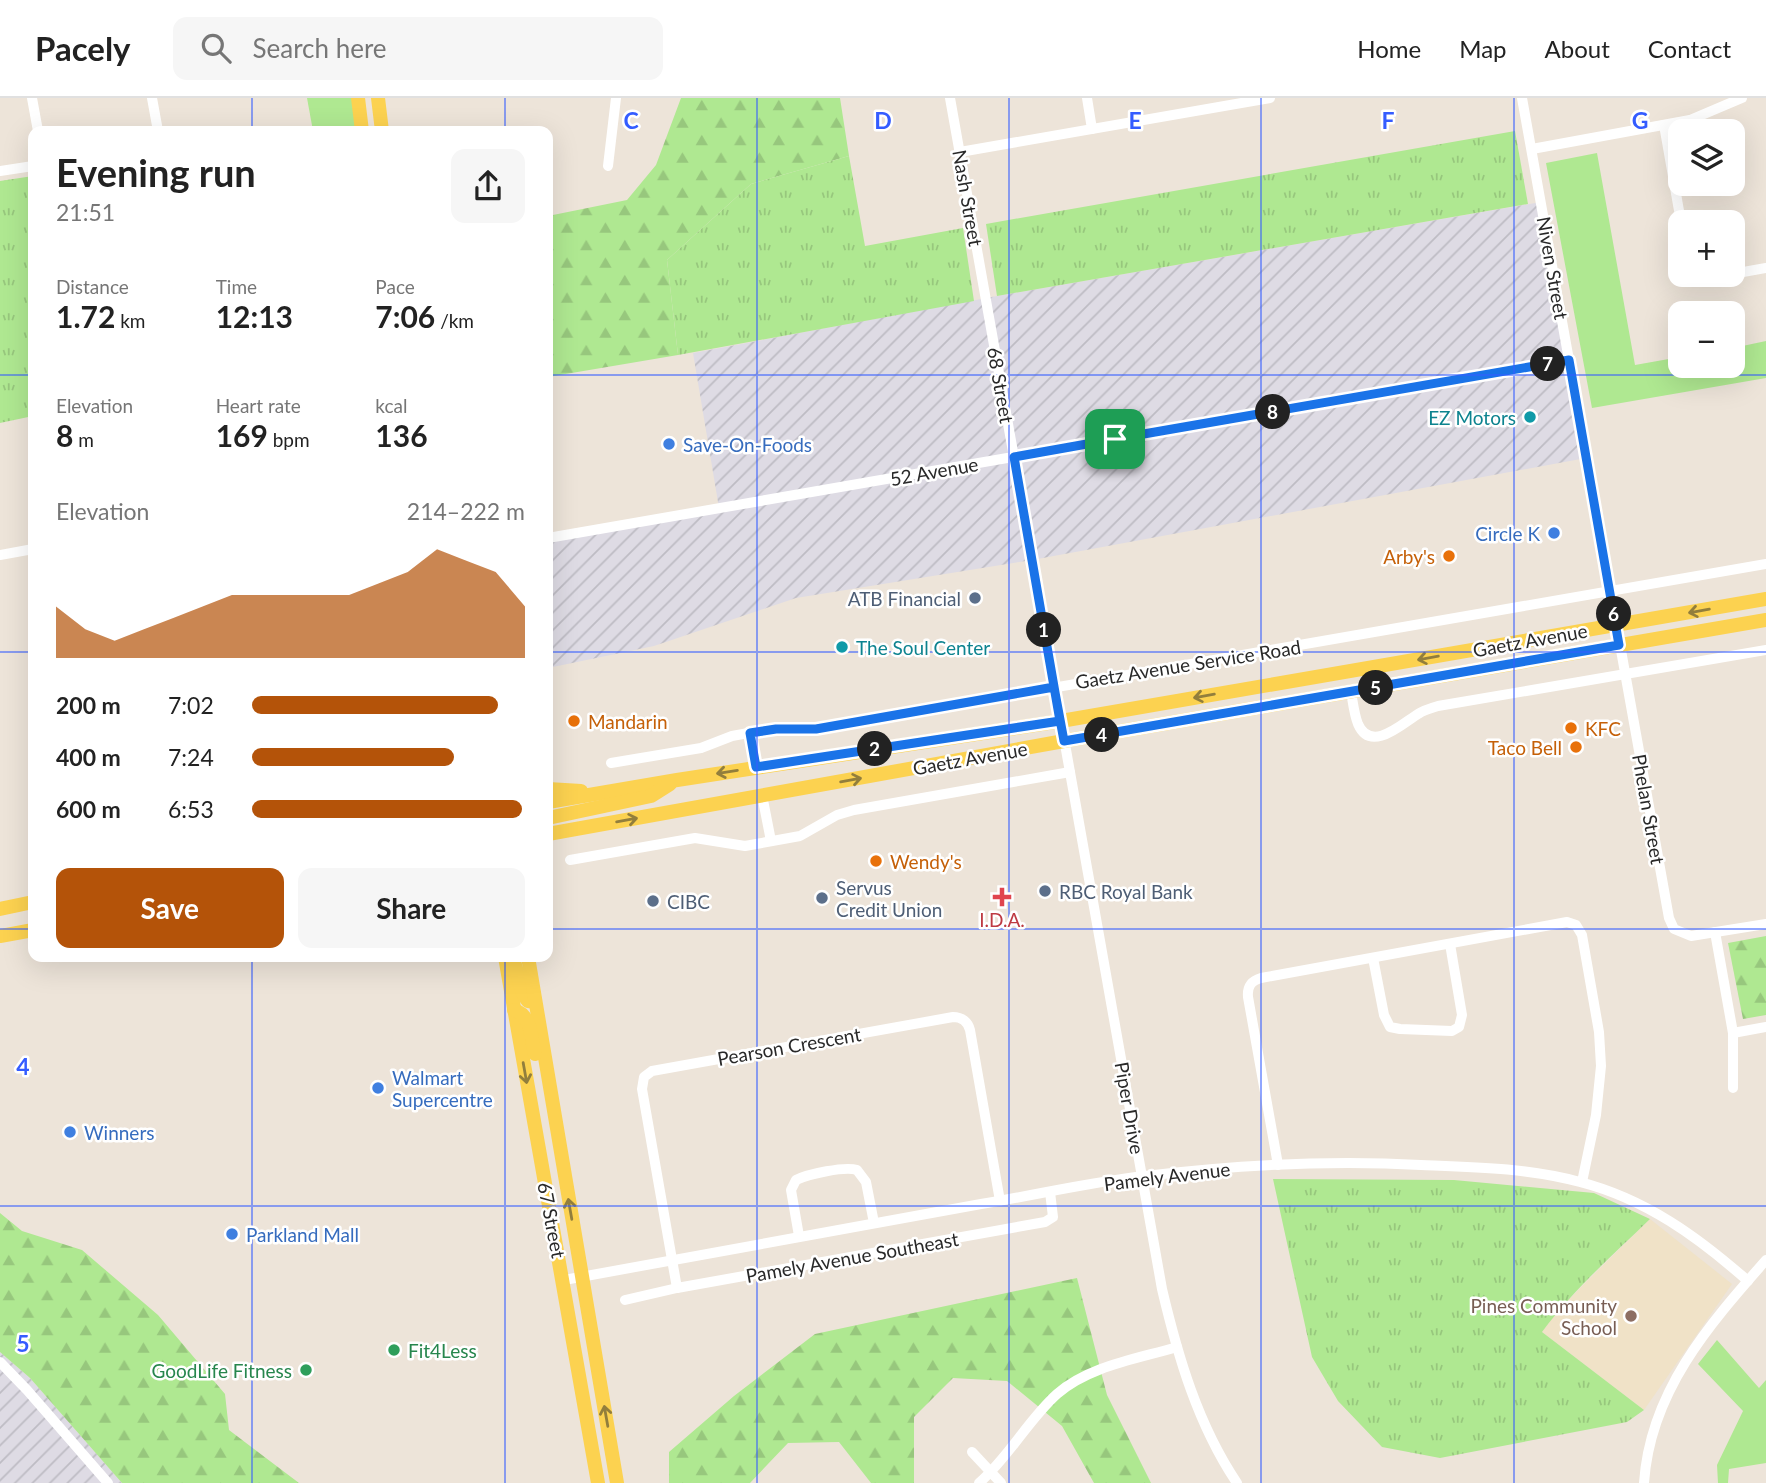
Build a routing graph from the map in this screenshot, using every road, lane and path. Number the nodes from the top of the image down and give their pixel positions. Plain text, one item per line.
1 (32, 98) edge
2 (152, 98) edge
3 (358, 98) edge
4 (378, 98) edge
5 (616, 98) edge
6 (950, 98) edge
7 (1087, 98) edge
8 (1270, 98) edge
9 (1522, 98) edge
10 (1742, 98) edge
11 (1664, 125) junction
12 (37, 126) edge
13 (157, 126) edge
14 (361, 126) edge
15 (381, 126) edge
16 (1093, 129) junction
17 (1532, 149) junction
18 (960, 152) junction
19 (608, 166) dead end
20 (28, 167) edge
21 (0, 171) edge
22 (1679, 210) edge
23 (1766, 268) edge
24 (1745, 272) edge
25 (986, 299) joint
26 (1569, 360) junction
27 (1014, 457) junction
28 (553, 537) edge
29 (28, 550) edge
30 (0, 555) edge
31 (1766, 565) edge
32 (1610, 591) junction
33 (1766, 599) edge
34 (1766, 620) edge
35 (1616, 625) junction
36 (1619, 645) junction
37 (1766, 650) edge
38 (1625, 676) junction
39 (1054, 687) junction
40 (1352, 692) junction
41 (1060, 721) junction
42 (750, 733) junction
43 (1064, 741) junction
44 (611, 763) dead end
45 (756, 767) junction
46 (1070, 772) junction
47 (677, 780) junction
48 (553, 789) edge
49 (607, 793) junction
50 (762, 796) junction
51 (553, 801) edge
52 (553, 817) edge
53 (553, 835) edge
54 (771, 841) junction
55 (570, 860) dead end
56 (28, 903) edge
57 (0, 909) edge
58 (1766, 924) edge
59 (28, 931) edge
60 (1715, 932) junction
61 (0, 936) edge
62 (1450, 944) junction
63 (1373, 958) junction
64 (506, 962) edge
65 (514, 962) edge
66 (529, 962) edge
67 (535, 1002) junction
68 (514, 1010) junction
69 (1766, 1027) edge
70 (1733, 1033) junction
71 (1733, 1088) dead end
72 (554, 1115) junction
73 (1278, 1165) junction
74 (1142, 1176) junction
75 (1582, 1182) junction
76 (1050, 1192) junction
77 (1000, 1201) junction
78 (874, 1223) junction
79 (799, 1236) junction
80 (672, 1259) junction
81 (1766, 1260) edge
82 (582, 1276) junction
83 (564, 1280) junction
84 (1748, 1281) junction
85 (677, 1288) junction
86 (625, 1300) dead end
87 (1177, 1347) junction
88 (0, 1362) edge
89 (972, 1452) dead end
90 (991, 1472) junction
91 (108, 1483) edge
92 (598, 1483) edge
93 (617, 1483) edge
94 (979, 1483) edge
95 (1001, 1483) edge
96 (1237, 1483) edge
97 (1644, 1483) edge

1 - 12 street
2 - 13 street
3 - 14 main road
4 - 15 main road
5 - 19 street
6 - 18 street, Nash Street
7 - 16 street
8 - 16 street
9 - 17 street, Niven Street
10 - 11 street
11 - 17 street
11 - 22 street
16 - 18 street
17 - 26 street, Niven Street
18 - 25 street, Nash Street
20 - 21 street
23 - 24 street
25 - 27 street, 68 Street
26 - 27 street, 52 Avenue
26 - 32 street, Niven Street
27 - 28 street, 52 Avenue
27 - 39 street, 68 Street
29 - 30 street
31 - 32 street, Gaetz Avenue Service Road
32 - 35 street, Niven Street
32 - 39 street, Gaetz Avenue Service Road
33 -> 35 main road, Gaetz Avenue
34 - 36 main road, Gaetz Avenue
35 - 36 street, Niven Street
35 -> 41 main road, Gaetz Avenue
36 - 38 street, Phelan Street
36 - 40 main road, Gaetz Avenue
37 - 38 street
38 - 40 street
38 - 60 street, Phelan Street
39 - 41 street, 68 Street
39 - 42 street, Gaetz Avenue Service Road
40 - 43 main road, Gaetz Avenue
41 - 43 street, Piper Drive
41 - 45 main road, Gaetz Avenue
42 - 44 street, Gaetz Avenue Service Road
42 - 45 street
43 - 46 street, Piper Drive
50 -> 43 main road, Gaetz Avenue
45 -> 47 main road, Gaetz Avenue
46 - 54 street
46 - 74 street, Piper Drive
47 - 49 main road, Gaetz Avenue
47 - 52 main road
48 - 49 main road
49 - 51 main road, Gaetz Avenue
53 -> 50 main road, Gaetz Avenue
50 - 54 street
54 - 55 street
56 - 57 main road
58 - 60 street, Phelan Street
59 - 61 main road
60 - 70 street
62 - 63 street
62 - 63 street
62 - 75 street
63 - 73 street
64 - 68 main road, 67 Street
65 - 67 main road
66 - 67 main road, 67 Street
67 - 72 main road, 67 Street
68 - 72 main road
68 -> 83 main road, 67 Street
69 - 70 street
70 - 71 street
82 -> 72 main road, 67 Street
73 - 74 street, Pamely Avenue
73 - 75 street, Pamely Avenue
74 - 76 street, Pamely Avenue
74 - 87 street, Piper Drive
75 - 84 street, Pamely Avenue
76 - 77 street, Pamely Avenue
76 - 85 street, Pamely Avenue Southeast
77 - 78 street, Pamely Avenue
77 - 80 street, Pearson Crescent
78 - 79 street, Pamely Avenue
78 - 79 street
79 - 80 street, Pamely Avenue
80 - 82 street, Pamely Avenue
80 - 85 street, Pearson Crescent
81 - 84 street
82 - 83 street, Pamely Avenue
93 -> 82 main road, 67 Street
83 - 92 main road, 67 Street
84 - 97 street
85 - 86 street, Pamely Avenue Southeast
87 - 90 street
87 - 96 street, Piper Drive
88 - 91 street
89 - 90 street
90 - 94 street
90 - 95 street

